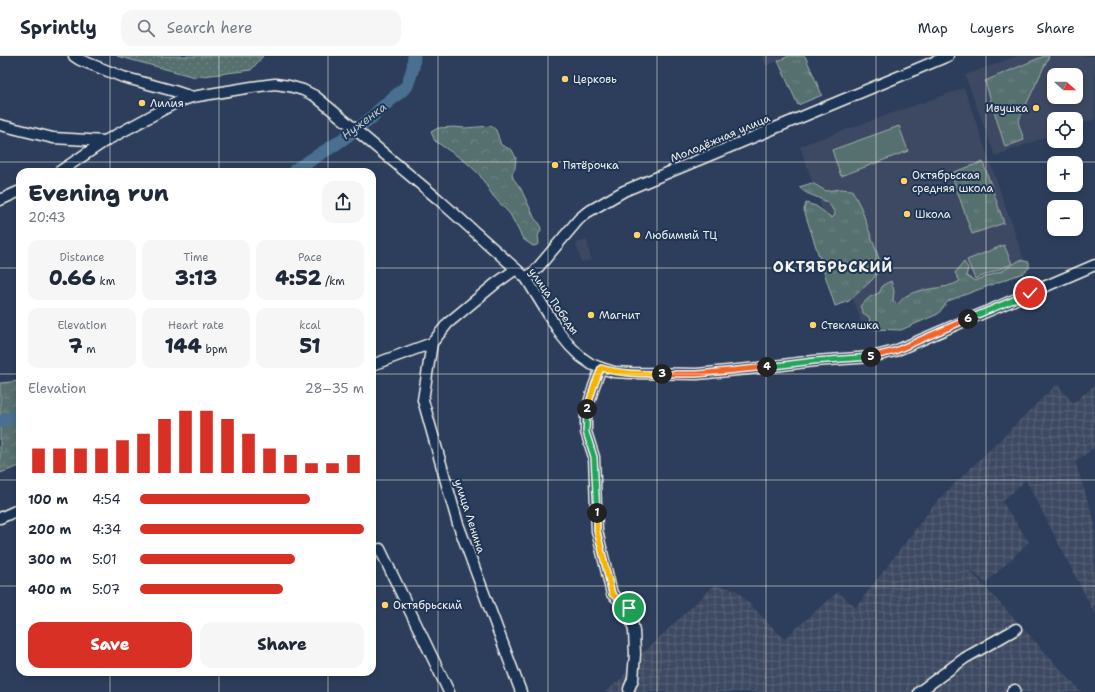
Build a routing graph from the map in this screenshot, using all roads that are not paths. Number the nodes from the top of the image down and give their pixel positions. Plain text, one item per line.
1 (74, 56) edge
2 (948, 56) edge
3 (192, 97) junction
4 (0, 125) edge
5 (105, 141) junction
6 (65, 168) edge
7 (16, 193) edge
8 (1, 199) edge
9 (1095, 265) edge
10 (516, 269) junction
11 (526, 278) junction
12 (432, 343) junction
13 (376, 364) edge
14 (601, 368) junction
15 (16, 510) edge
16 (0, 518) edge
17 (380, 549) dead end
18 (1016, 629) dead end
19 (630, 689) dead end
20 (449, 692) edge
21 (521, 692) edge
22 (919, 692) edge

1 - 3 street
2 - 11 street, Молодёжная улица
3 - 5 street, улица Победы
3 - 10 street, улица Победы
4 - 5 street
5 - 6 street, улица Победы
7 - 8 street
9 - 14 street, улица Победы
10 - 11 street, улица Победы
10 - 12 street
11 - 14 street, улица Победы
12 - 13 street
12 - 21 street, улица Ленина
14 - 19 street
15 - 16 street
17 - 20 street
18 - 22 street

